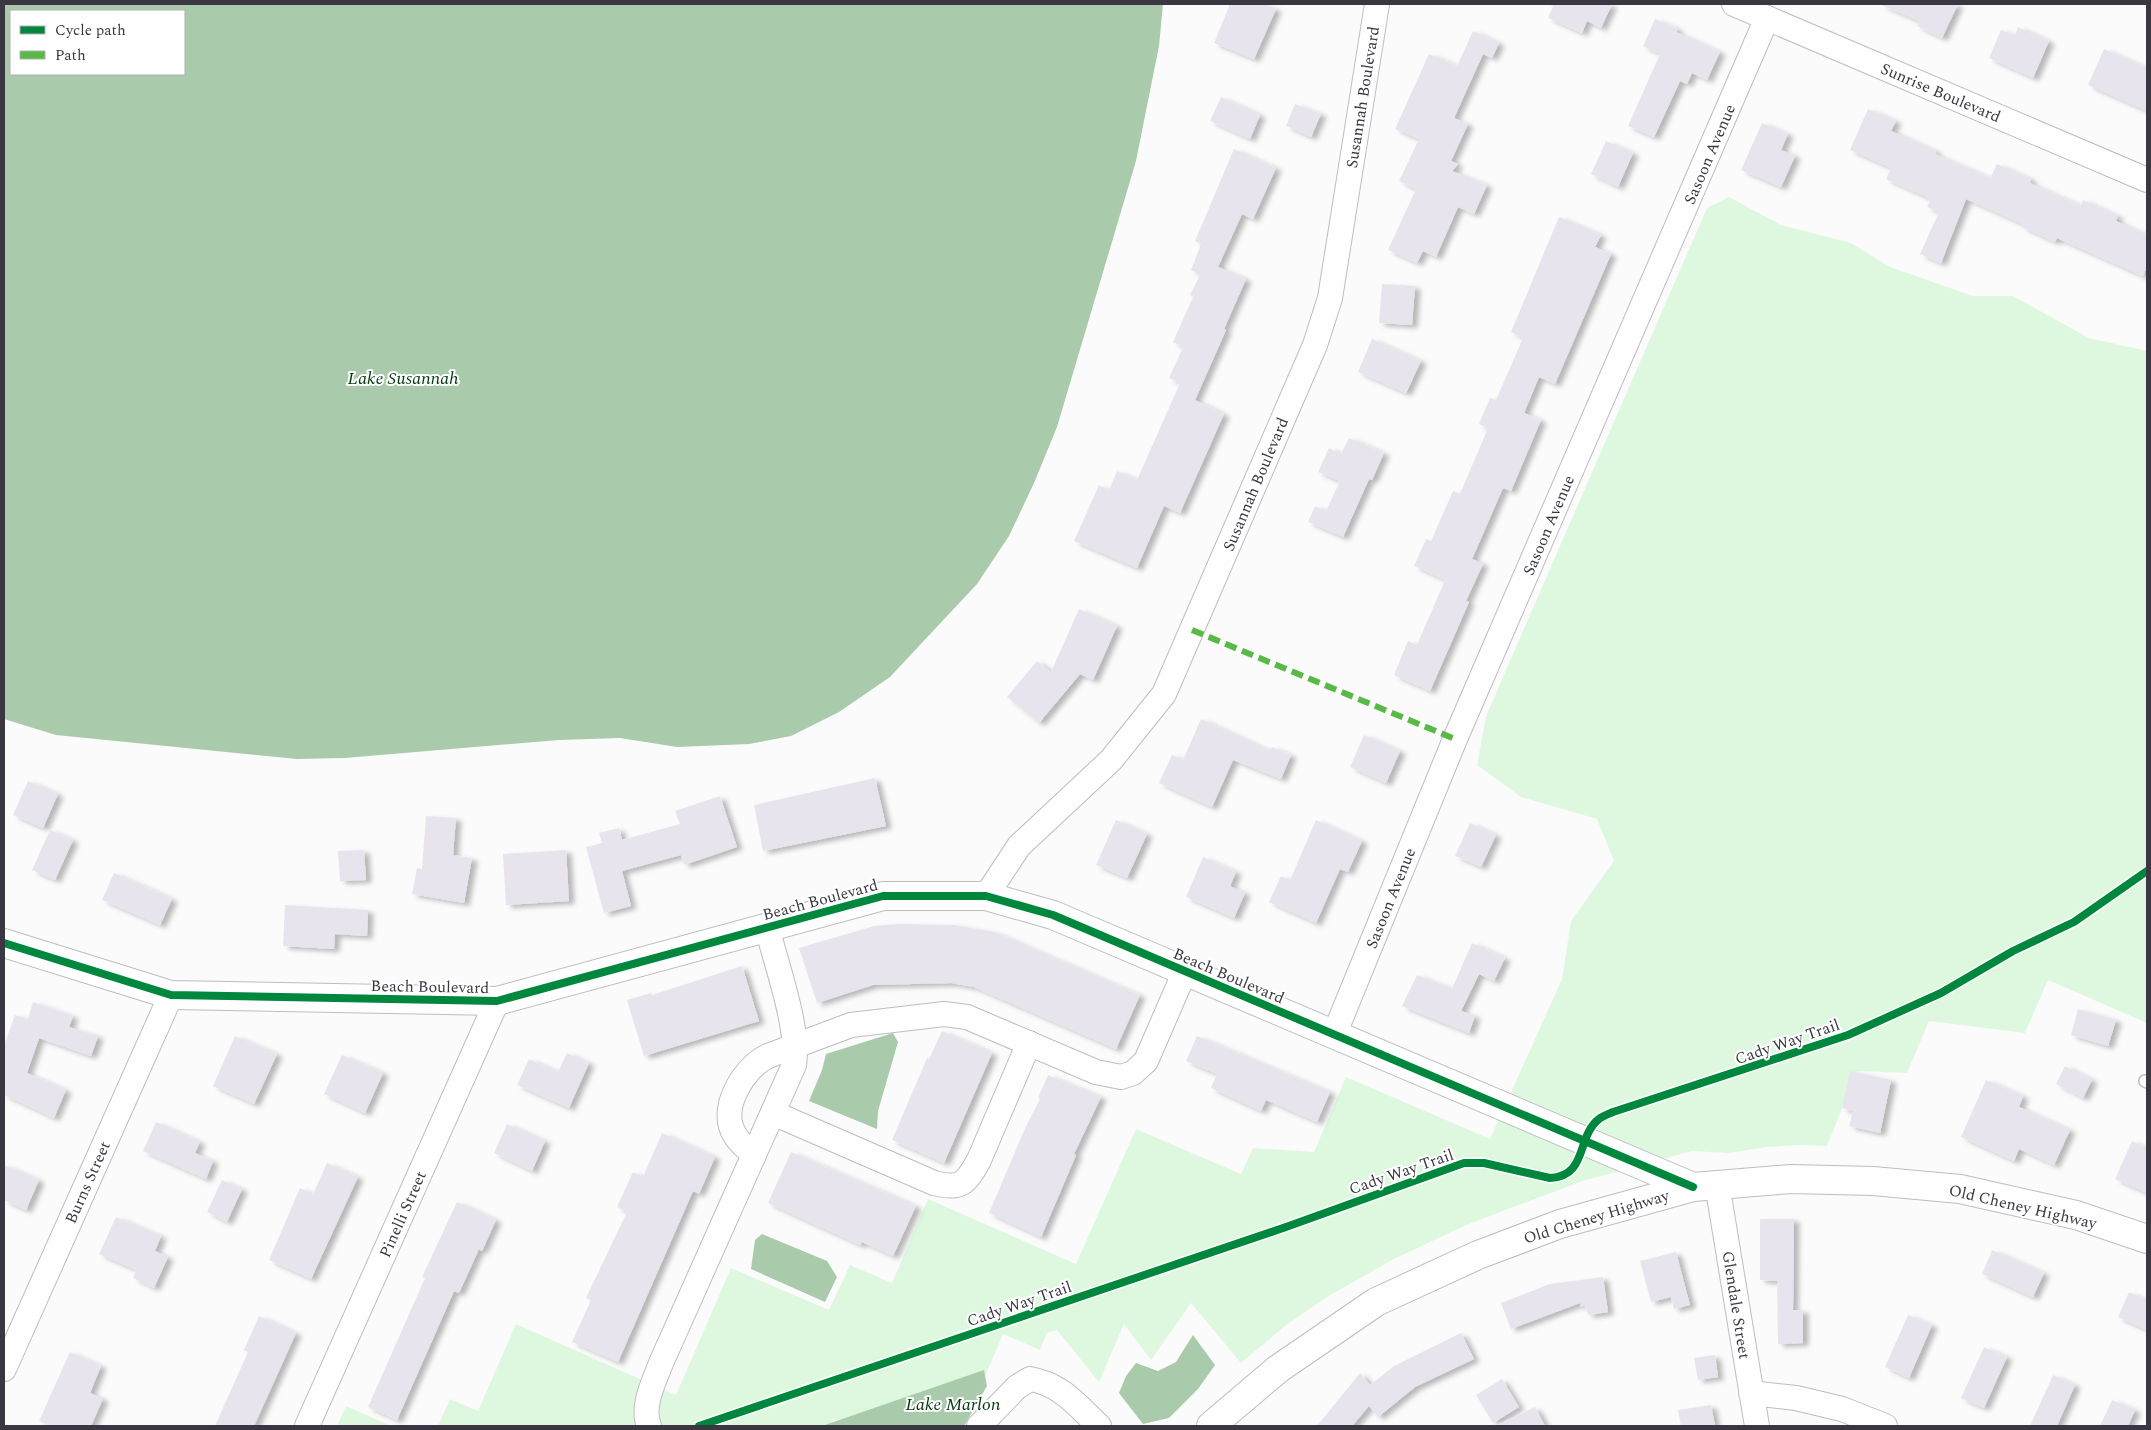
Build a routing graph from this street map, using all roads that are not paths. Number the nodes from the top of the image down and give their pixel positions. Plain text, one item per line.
1 (1377, 4) edge
2 (1734, 4) edge
3 (1768, 18) junction
4 (2147, 180) edge
5 (986, 896) junction
6 (767, 927) junction
7 (4, 943) edge
8 (1184, 971) junction
9 (171, 995) junction
10 (497, 1001) junction
11 (1334, 1035) junction
12 (1029, 1043) junction
13 (795, 1046) junction
14 (773, 1113) junction
15 (754, 1155) junction
16 (1705, 1185) junction
17 (2147, 1239) edge
18 (4, 1368) edge
19 (1751, 1393) junction
20 (308, 1426) edge
21 (649, 1426) edge
22 (979, 1426) edge
23 (1099, 1426) edge
24 (1211, 1426) edge
25 (1757, 1426) edge
26 (1885, 1426) edge

1 - 5 street, Susannah Boulevard
2 - 3 street, Sunrise Boulevard
3 - 4 street, Sunrise Boulevard
3 - 11 street, Sasoon Avenue
5 - 6 street, Beach Boulevard
5 - 8 street, Beach Boulevard
6 - 10 street, Beach Boulevard
6 - 13 street
7 - 9 street, Beach Boulevard
8 - 11 street, Beach Boulevard
8 - 12 street
9 - 10 street, Beach Boulevard
9 - 18 street, Burns Street
10 - 20 street, Pinelli Street
11 - 16 street, Beach Boulevard
12 - 13 street
12 - 14 street
13 - 14 street
13 - 15 street
14 - 15 street
15 - 21 street
16 - 17 street, Old Cheney Highway
16 - 19 street, Glendale Street
16 - 24 street, Old Cheney Highway
19 - 25 street, Glendale Street
19 - 26 street
22 - 23 street

